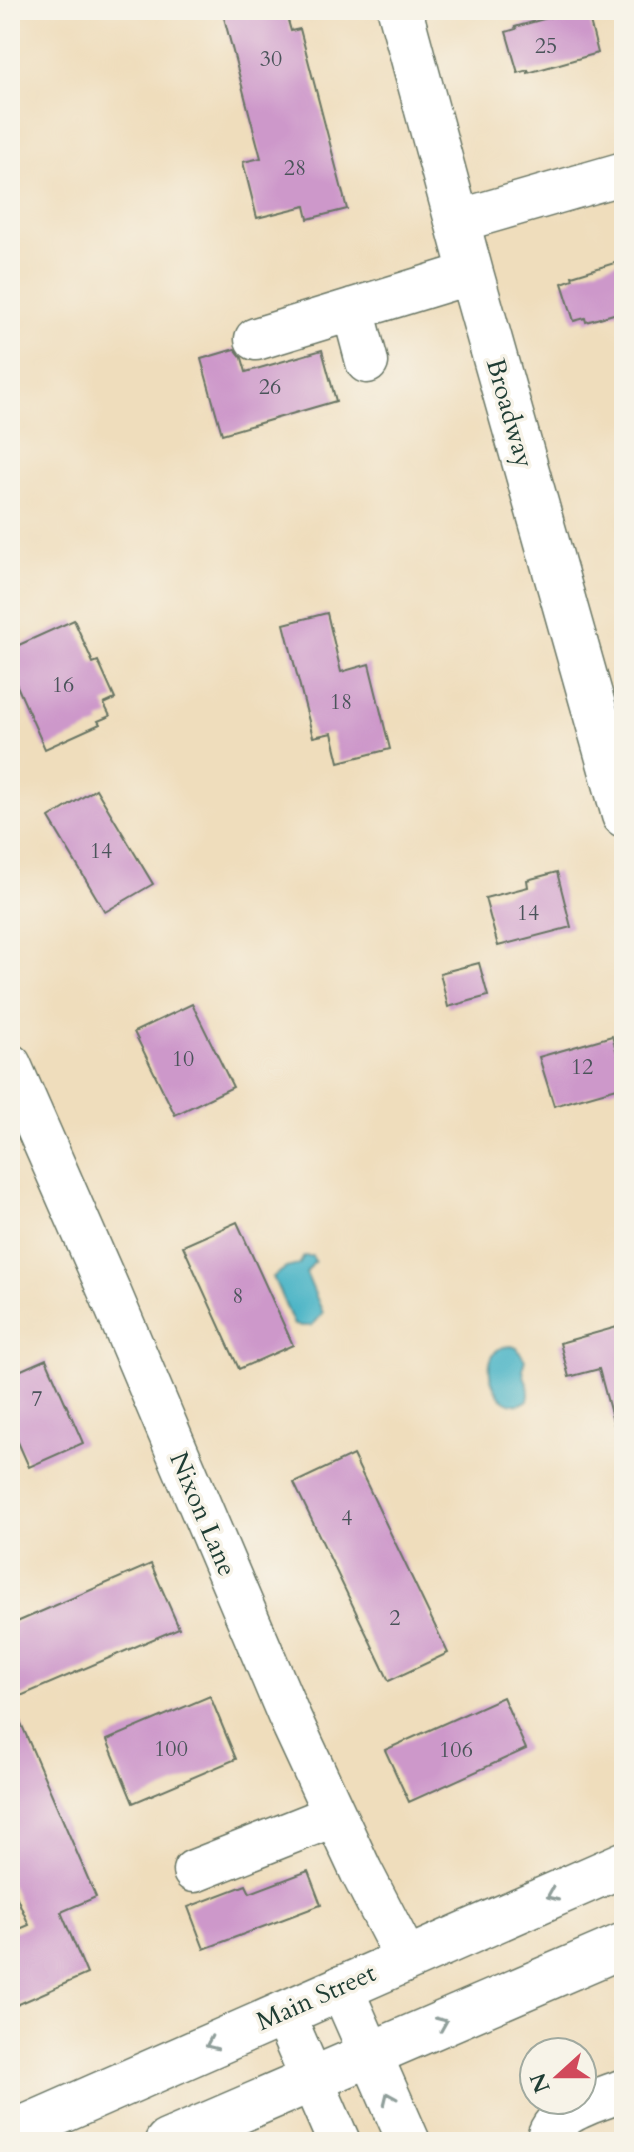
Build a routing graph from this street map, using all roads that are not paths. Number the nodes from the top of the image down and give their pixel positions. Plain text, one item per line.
1 (400, 10) edge
2 (624, 173) edge
3 (458, 221) junction
4 (471, 273) junction
5 (353, 309) junction
6 (256, 339) dead end
7 (367, 362) dead end
8 (624, 815) edge
9 (10, 1065) edge
10 (335, 1815) junction
11 (624, 1864) edge
12 (194, 1871) dead end
13 (624, 1945) edge
14 (406, 1958) junction
15 (341, 1987) junction
16 (283, 2013) junction
17 (370, 2054) junction
18 (313, 2080) junction
19 (624, 2090) edge
20 (10, 2134) edge
21 (167, 2142) edge
22 (339, 2142) edge
23 (409, 2142) edge
24 (547, 2142) edge

1 - 3 main road, Broadway
2 - 3 street
3 - 4 main road, Broadway
4 - 5 street
4 - 8 main road, Broadway
5 - 6 street
5 - 7 street
9 - 10 street, Nixon Lane
10 - 12 street
10 - 14 street, Nixon Lane
11 -> 14 main road, Main Street
17 -> 13 main road
14 - 15 main road, Main Street
15 - 16 main road, Main Street
15 - 17 street
16 - 18 street
16 -> 20 main road, Main Street
17 - 18 main road
23 -> 17 street
18 - 21 main road
18 - 22 street
19 - 24 street

